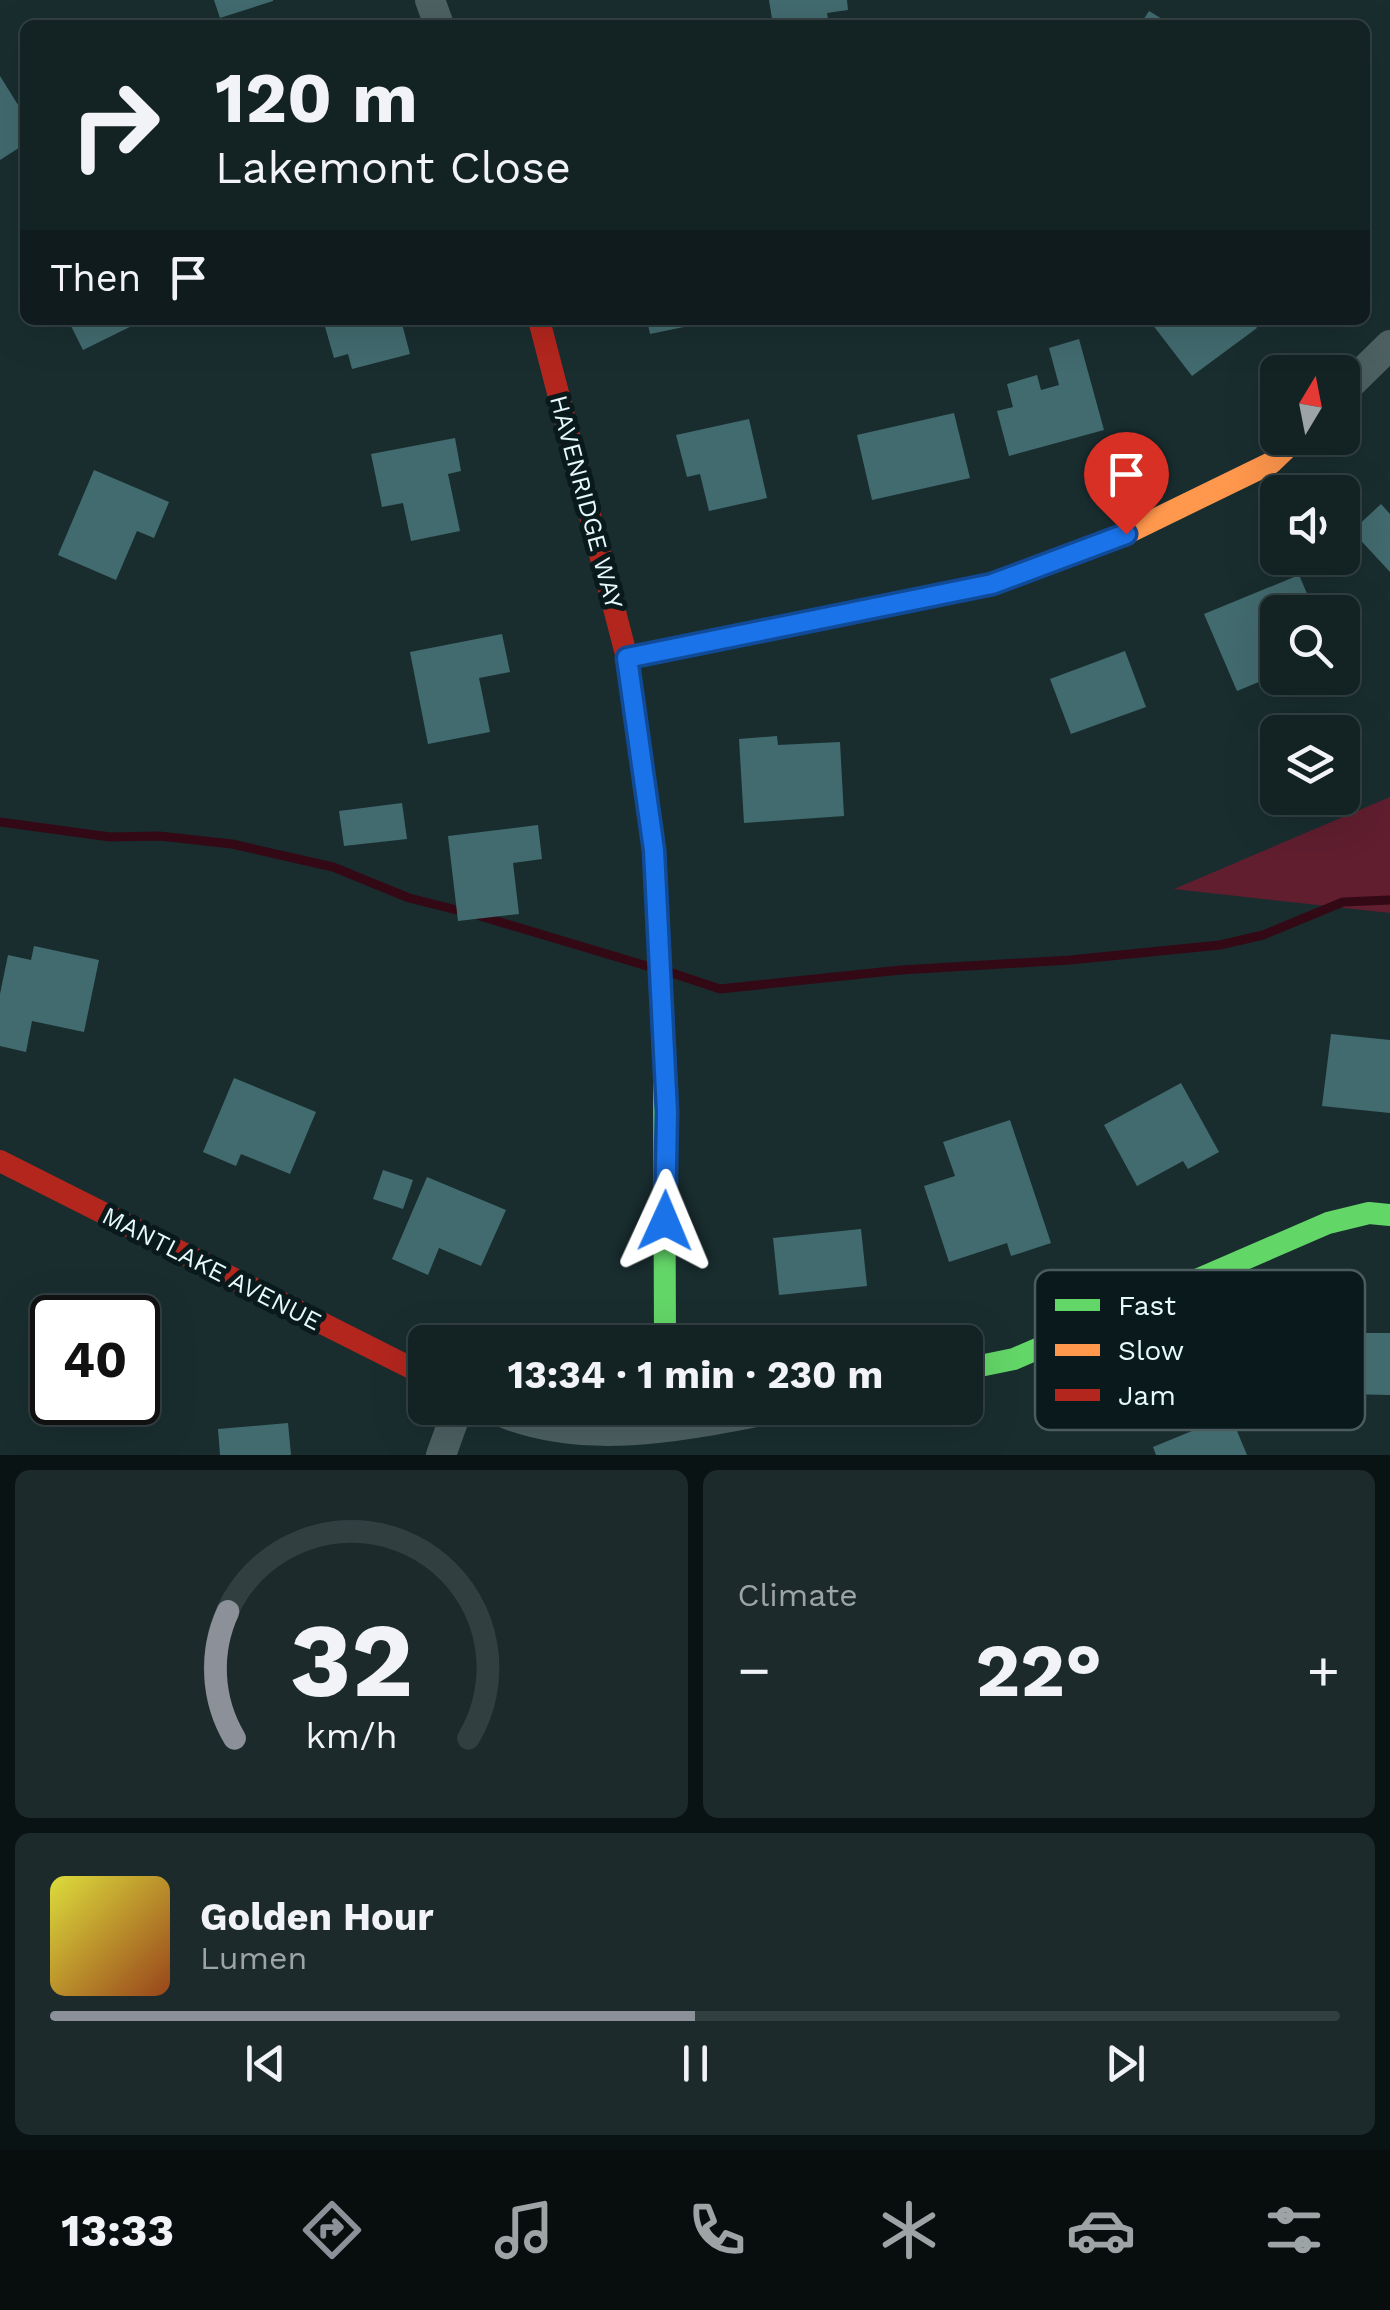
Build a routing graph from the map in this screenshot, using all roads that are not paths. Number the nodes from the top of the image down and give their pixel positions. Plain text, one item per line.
1 (540, 325) edge
2 (1390, 345) edge
3 (1360, 374) edge
4 (1279, 455) edge
5 (627, 658) junction
6 (0, 1160) edge
7 (1390, 1215) edge
8 (1219, 1270) edge
9 (665, 1325) edge
10 (1035, 1350) edge
11 (408, 1365) edge
12 (983, 1365) edge
13 (452, 1425) edge
14 (543, 1425) edge
15 (632, 1425) edge
16 (441, 1455) edge

1 - 5 street, HAVENRIDGE WAY
2 - 3 street
4 - 5 street
5 - 9 street, HAVENRIDGE WAY
6 - 11 street, MANTLAKE AVENUE
7 - 8 street
10 - 12 street
13 - 16 street
14 - 15 street

